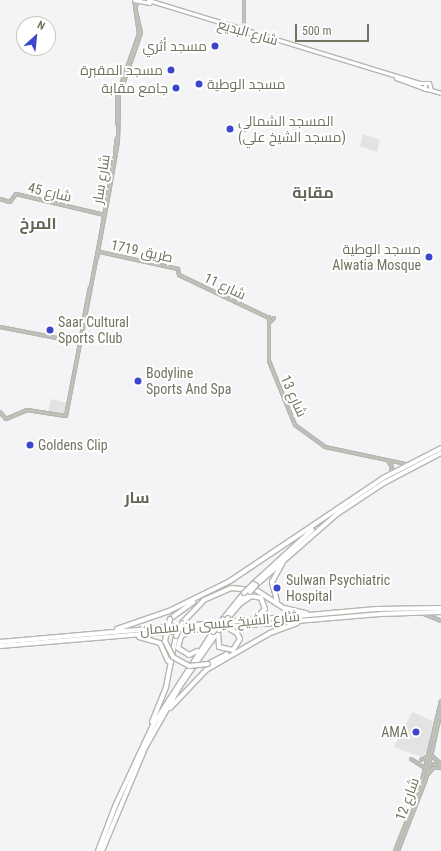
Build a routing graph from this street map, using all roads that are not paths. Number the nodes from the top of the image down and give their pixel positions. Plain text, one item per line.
1 (137, 0) edge
2 (148, 0) edge
3 (244, 0) edge
4 (243, 28) junction
5 (259, 34) junction
6 (426, 84) junction
7 (432, 86) junction
8 (424, 88) junction
9 (430, 90) junction
10 (441, 92) edge
11 (117, 136) junction
12 (113, 144) dead end
13 (0, 200) edge
14 (105, 216) junction
15 (99, 253) junction
16 (178, 268) joint
17 (270, 318) junction
18 (274, 318) dead end
19 (269, 322) junction
20 (268, 326) junction
21 (0, 327) edge
22 (82, 334) junction
23 (73, 342) junction
24 (80, 344) junction
25 (0, 412) edge
26 (441, 450) edge
27 (385, 460) junction
28 (416, 460) junction
29 (383, 478) junction
30 (321, 520) junction
31 (296, 545) junction
32 (254, 585) junction
33 (217, 588) junction
34 (241, 603) junction
35 (441, 608) edge
36 (287, 609) junction
37 (342, 612) junction
38 (441, 612) edge
39 (405, 613) junction
40 (226, 618) junction
41 (325, 619) junction
42 (237, 621) junction
43 (441, 621) edge
44 (224, 627) junction
45 (200, 629) junction
46 (219, 630) junction
47 (87, 634) junction
48 (117, 636) junction
49 (258, 639) junction
50 (0, 642) edge
51 (206, 642) junction
52 (0, 646) edge
53 (167, 682) junction
54 (441, 701) edge
55 (441, 711) edge
56 (149, 741) junction
57 (431, 743) junction
58 (430, 749) junction
59 (432, 755) junction
60 (411, 759) dead end
61 (421, 760) dead end
62 (429, 763) junction
63 (441, 766) edge
64 (131, 770) junction
65 (425, 770) junction
66 (426, 778) junction
67 (421, 793) junction
68 (98, 851) edge
69 (102, 851) edge
70 (397, 851) edge

1 - 5 main road, شارع البديع
1 - 11 street, شارع سار
1 - 14 street, شارع سار
2 - 4 main road, شارع البديع
3 - 4 street
4 - 5 main road, شارع البديع
5 - 6 main road, شارع البديع
5 - 8 main road, شارع البديع
6 - 7 main road, شارع البديع
6 - 8 main road
7 - 9 main road
7 - 10 main road
8 - 9 main road, شارع البديع
9 - 10 main road
11 - 12 street
11 - 14 street, شارع سار
13 - 14 street, شارع 45
14 - 15 street, شارع سار
14 - 22 street, شارع سار
15 - 16 street, طريق 1719
15 - 24 street, شارع سار
16 - 17 street, شارع 11
17 - 19 street, شارع 13
17 - 20 street, شارع 13
18 - 19 street
19 - 20 street, شارع 13
20 - 27 street, شارع 13
21 - 23 street
22 - 23 street
22 - 24 street, شارع سار
23 - 24 street
24 - 25 street, شارع سار
26 - 28 highway
26 - 31 highway
27 - 28 street, شارع 13
27 - 29 street
28 - 29 highway
29 - 30 highway
30 - 31 highway
30 - 33 highway
31 - 32 highway
31 - 36 highway
32 - 34 highway, bridge
32 - 40 highway, bridge
33 - 47 highway
33 - 49 highway, bridge
34 - 40 highway
34 - 42 highway
35 - 37 highway, شارع الشيخ عيسى بن سلمان
36 - 37 highway
36 - 53 highway, bridge
37 - 42 highway, شارع الشيخ عيسى بن سلمان
38 - 39 highway, شارع الشيخ عيسى بن سلمان
39 - 41 highway, شارع الشيخ عيسى بن سلمان
39 - 43 street
40 - 46 highway, bridge
40 - 51 highway, bridge
41 - 44 highway, شارع الشيخ عيسى بن سلمان
41 - 49 highway
42 - 47 highway, شارع الشيخ عيسى بن سلمان
44 - 45 highway, شارع الشيخ عيسى بن سلمان
44 - 46 highway
45 - 48 highway, شارع الشيخ عيسى بن سلمان
45 - 51 highway
46 - 56 highway
47 - 50 highway, شارع الشيخ عيسى بن سلمان
48 - 52 highway, شارع الشيخ عيسى بن سلمان
48 - 53 highway
49 - 56 highway
51 - 64 highway
53 - 64 highway
54 - 57 street, شارع 12
55 - 59 street, شارع 12
56 - 69 highway
57 - 58 street, شارع 12
57 - 62 street
58 - 61 street
58 - 62 street, شارع 12
59 - 62 street, شارع 12
59 - 63 street
60 - 65 street
62 - 63 street, شارع 12
62 - 65 street, شارع 12
62 - 66 street, شارع 12
62 - 67 street
63 - 66 street
64 - 68 highway
65 - 70 street, شارع 12
66 - 67 street, شارع 12
67 - 70 street, شارع 12

